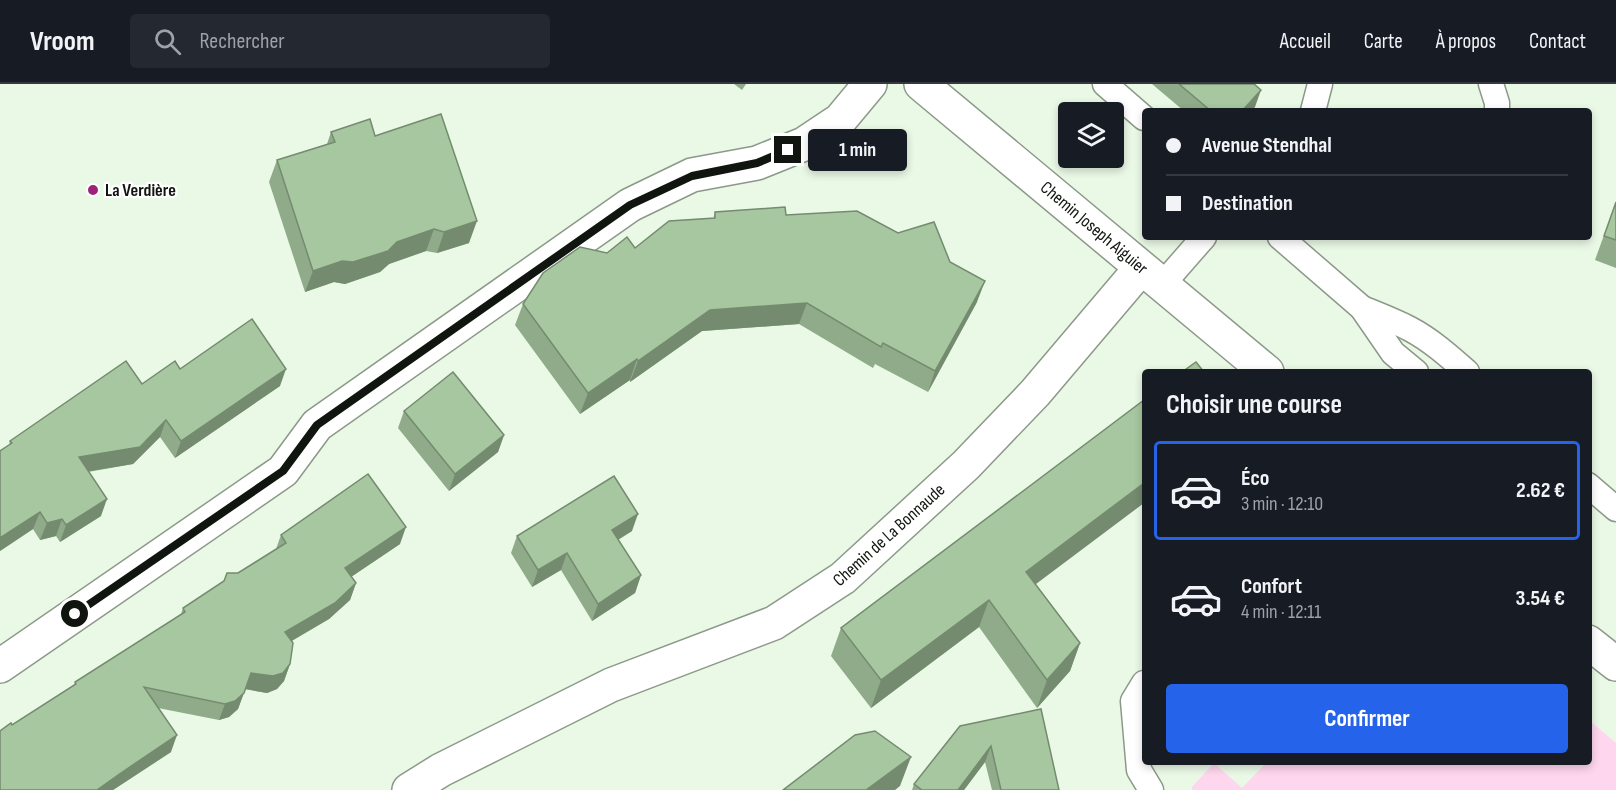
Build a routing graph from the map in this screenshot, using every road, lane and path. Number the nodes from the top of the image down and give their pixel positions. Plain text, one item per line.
1 (870, 84) edge
2 (921, 84) edge
3 (1106, 84) edge
4 (1320, 84) edge
5 (1491, 84) edge
6 (1313, 108) edge
7 (1497, 108) edge
8 (1142, 116) edge
9 (1200, 240) edge
10 (1283, 240) edge
11 (1152, 277) junction
12 (1362, 308) junction
13 (1263, 369) edge
14 (1413, 369) edge
15 (1464, 369) edge
16 (1592, 488) edge
17 (1616, 509) edge
18 (0, 666) edge
19 (1142, 686) edge
20 (409, 790) edge
21 (1151, 790) edge

1 - 18 street
2 - 11 street, Chemin Joseph Aiguier
3 - 8 lane
4 - 6 lane
5 - 7 lane
9 - 11 lane
10 - 12 lane
11 - 13 street, Chemin Joseph Aiguier
11 - 20 street, Chemin de La Bonnaude
12 - 14 lane
12 - 15 lane
16 - 17 lane
19 - 21 lane

